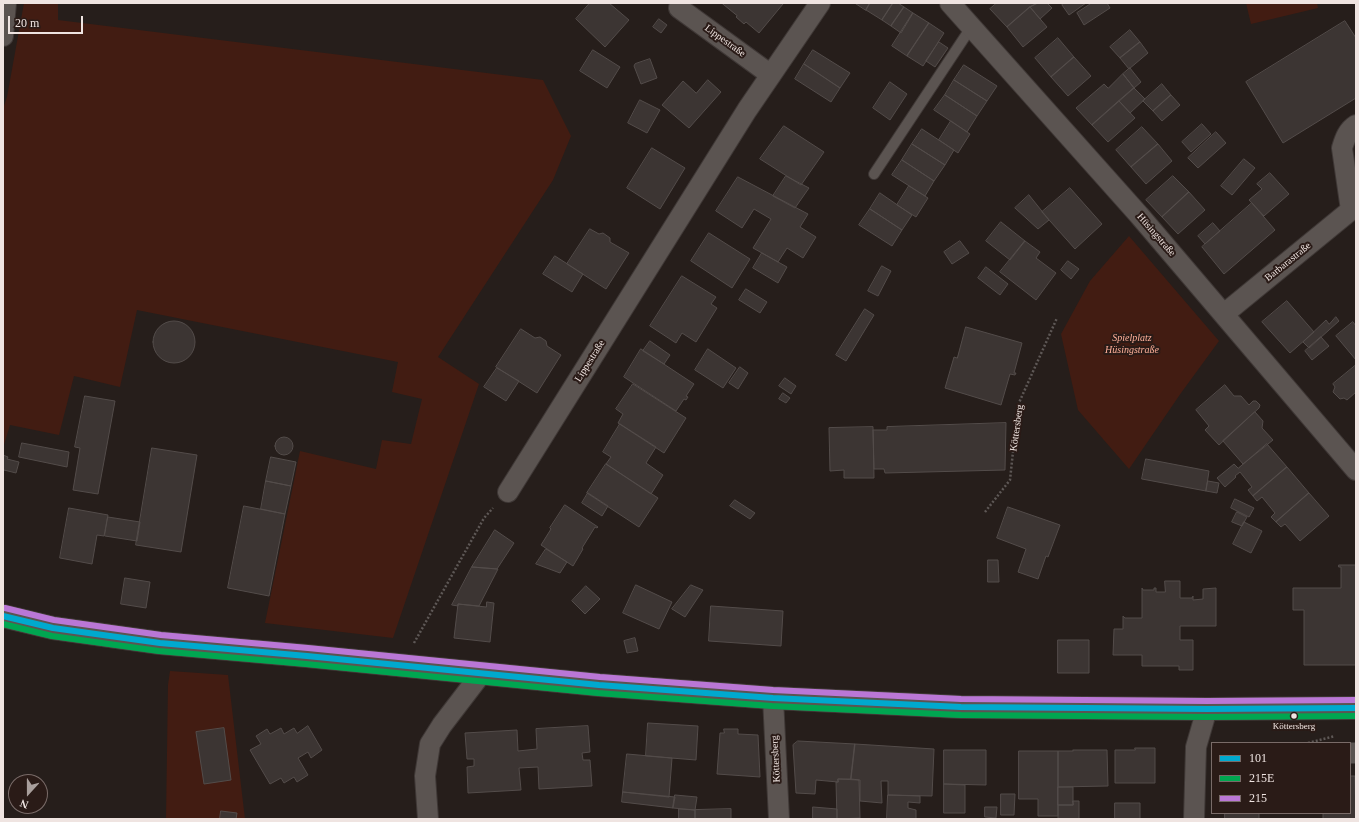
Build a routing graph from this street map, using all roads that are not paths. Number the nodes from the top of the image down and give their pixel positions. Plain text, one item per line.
1 (6, 3) edge
2 (820, 3) edge
3 (950, 3) edge
4 (679, 8) dead end
5 (972, 26) junction
6 (3, 36) edge
7 (770, 75) junction
8 (1356, 125) edge
9 (874, 174) dead end
10 (1354, 209) edge
11 (1224, 314) junction
12 (1356, 470) edge
13 (508, 492) road end
14 (3, 616) edge
15 (481, 674) junction
16 (773, 698) junction
17 (1356, 708) edge
18 (1207, 709) junction
19 (1204, 757) edge
20 (428, 819) edge
21 (779, 819) edge
22 (1194, 819) edge

1 - 6 street
2 - 7 street, Lippestraße
3 - 5 street, Hüsingstraße
4 - 7 street, Lippestraße
5 - 9 lane
5 - 11 street, Hüsingstraße
7 - 13 street, Lippestraße
8 - 10 street, Barbarastraße
10 - 11 street, Barbarastraße
11 - 12 street, Hüsingstraße
14 - 15 main road
15 - 16 main road
15 - 20 street
16 - 18 main road
16 - 21 street, Köttersberg
17 - 18 main road
18 - 19 street
19 - 22 street

